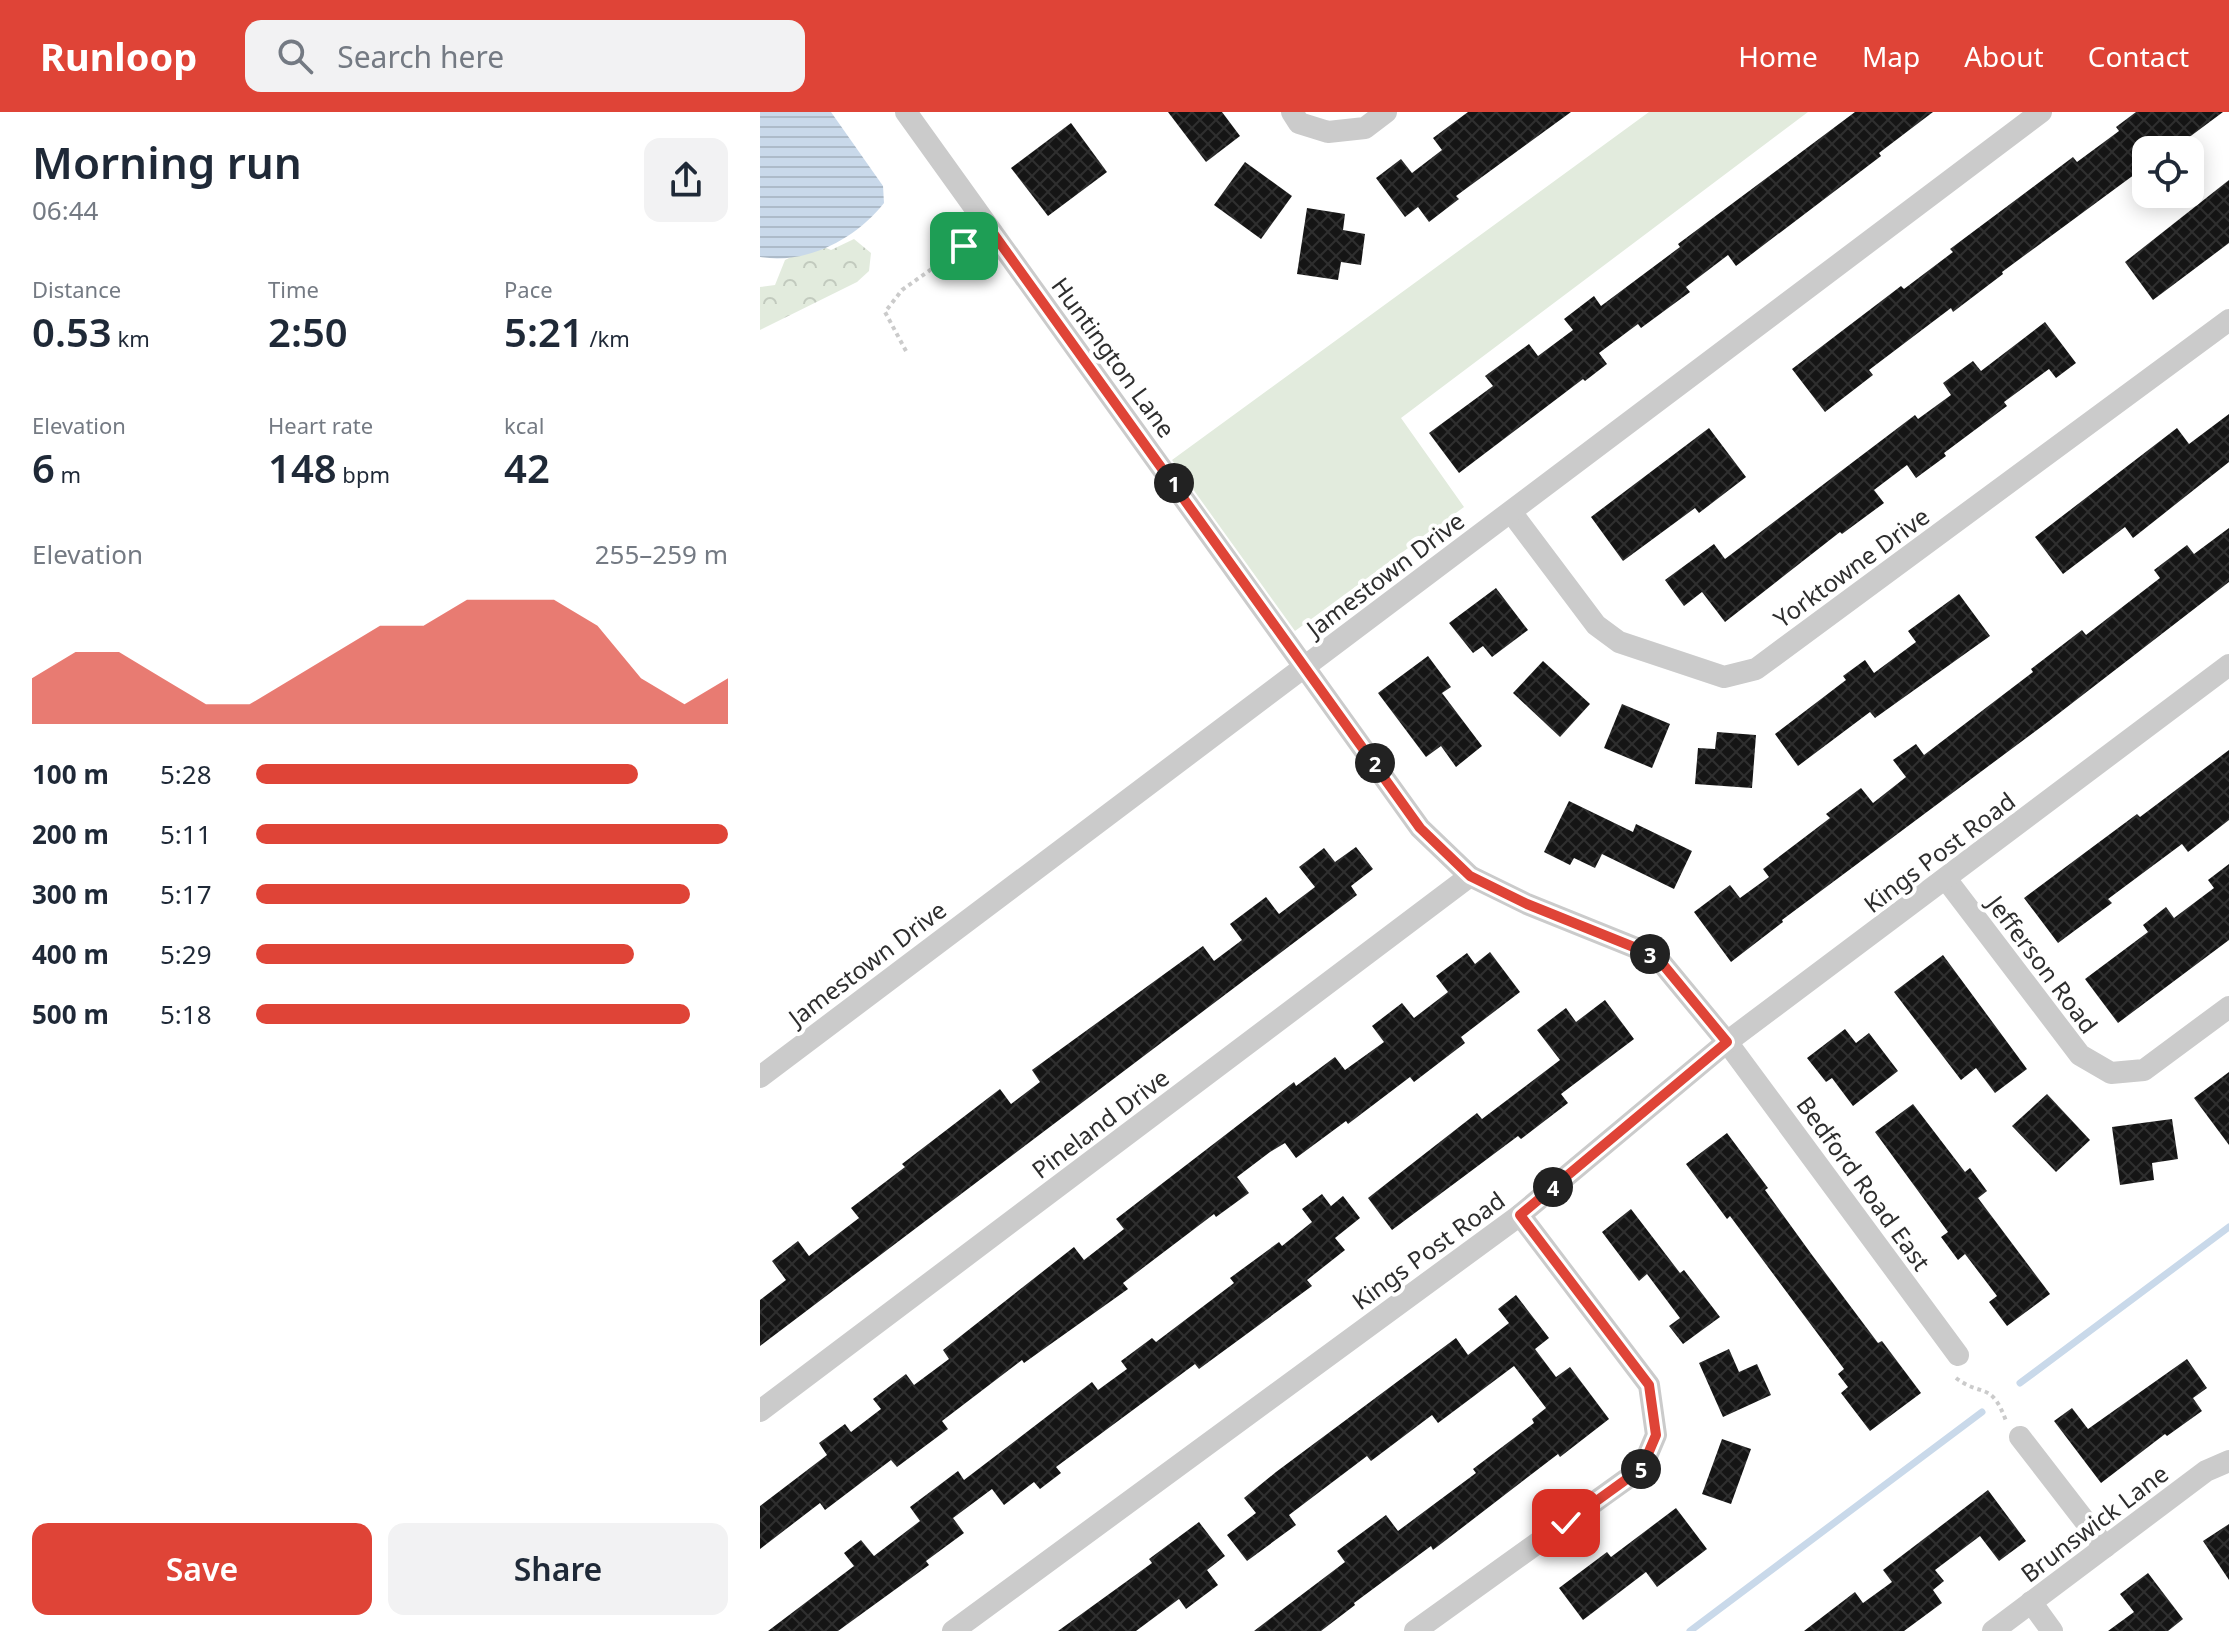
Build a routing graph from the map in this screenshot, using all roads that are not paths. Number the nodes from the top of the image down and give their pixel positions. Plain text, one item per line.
1 (906, 112) edge
2 (1292, 112) edge
3 (1386, 112) edge
4 (2041, 112) edge
5 (2229, 320) edge
6 (1511, 512) junction
7 (2229, 665) edge
8 (1306, 666) junction
9 (1470, 876) junction
10 (1946, 879) junction
11 (2229, 1007) edge
12 (1727, 1042) junction
13 (760, 1077) edge
14 (1520, 1215) junction
15 (1958, 1355) dead end
16 (760, 1411) edge
17 (2020, 1437) dead end
18 (2229, 1461) edge
19 (2105, 1547) junction
20 (2031, 1602) junction
21 (953, 1631) edge
22 (1415, 1631) edge
23 (1993, 1631) edge
24 (2052, 1631) edge

1 - 8 street, Huntington Lane
2 - 3 street
4 - 6 street, Jamestown Drive
5 - 6 street, Yorktowne Drive
6 - 8 street, Jamestown Drive
7 - 10 street, Kings Post Road
8 - 9 street, Huntington Lane
8 - 13 street, Jamestown Drive
9 - 12 street, Huntington Lane
9 - 16 street, Pineland Drive
10 - 11 street, Jefferson Road
10 - 12 street, Kings Post Road
12 - 14 street, Kings Post Road
12 - 15 street, Bedford Road East
14 - 21 street, Kings Post Road
14 - 22 street
17 - 19 street
18 - 19 street, Brunswick Lane
19 - 20 street, Brunswick Lane
20 - 23 street, Brunswick Lane
20 - 24 street

